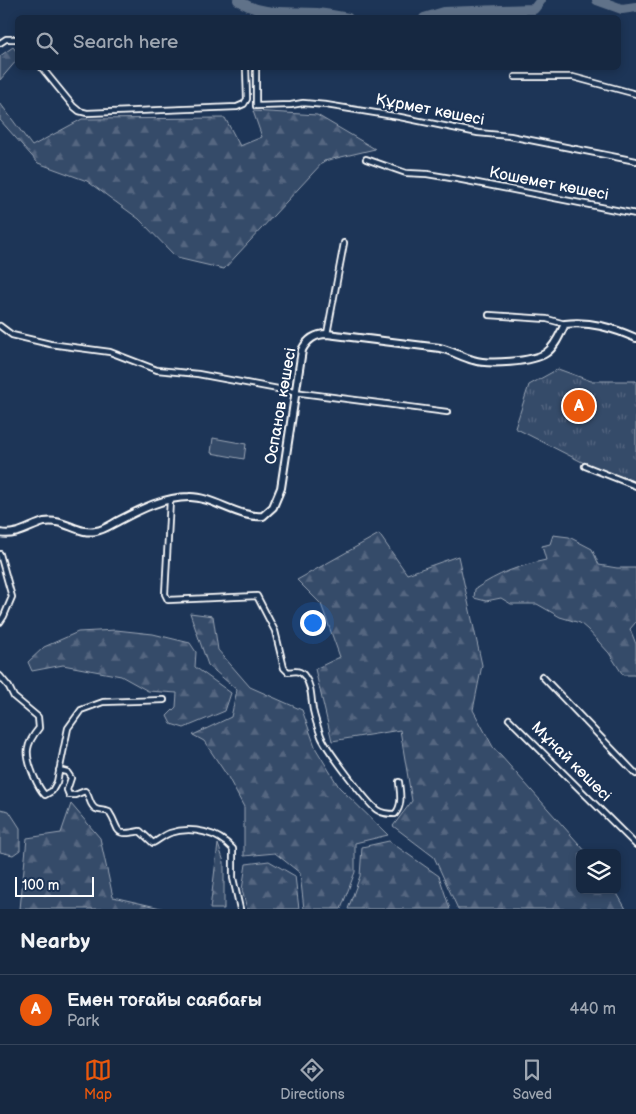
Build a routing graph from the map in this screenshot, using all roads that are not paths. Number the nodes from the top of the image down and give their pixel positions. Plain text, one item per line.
1 (15, 39) edge
2 (0, 42) edge
3 (44, 70) edge
4 (246, 70) edge
5 (256, 70) edge
6 (515, 77) dead end
7 (636, 94) edge
8 (366, 159) dead end
9 (636, 162) edge
10 (636, 214) edge
11 (344, 243) dead end
12 (489, 315) dead end
13 (565, 324) junction
14 (0, 326) edge
15 (327, 334) junction
16 (636, 338) edge
17 (294, 392) junction
18 (447, 412) dead end
19 (585, 466) dead end
20 (636, 486) edge
21 (170, 500) junction
22 (0, 533) edge
23 (0, 554) edge
24 (0, 622) edge
25 (0, 676) edge
26 (542, 676) dead end
27 (164, 700) dead end
28 (509, 719) dead end
29 (59, 770) junction
30 (636, 774) edge
31 (398, 782) dead end
32 (636, 845) edge
33 (240, 909) edge

1 - 2 street
3 - 4 street
5 - 9 street, Құрмет көшесі
6 - 7 street
8 - 10 street, Кошемет көшесі
11 - 15 street
12 - 13 street
13 - 15 street
13 - 16 street
14 - 17 street
15 - 17 street, Оспанов көшесі
17 - 18 street
17 - 21 street, Оспанов көшесі
19 - 20 street
21 - 22 street, Оспанов көшесі
21 - 31 street
23 - 24 street
25 - 29 street
26 - 30 street
27 - 29 street
28 - 32 street, Мұнай көшесі
29 - 33 street

